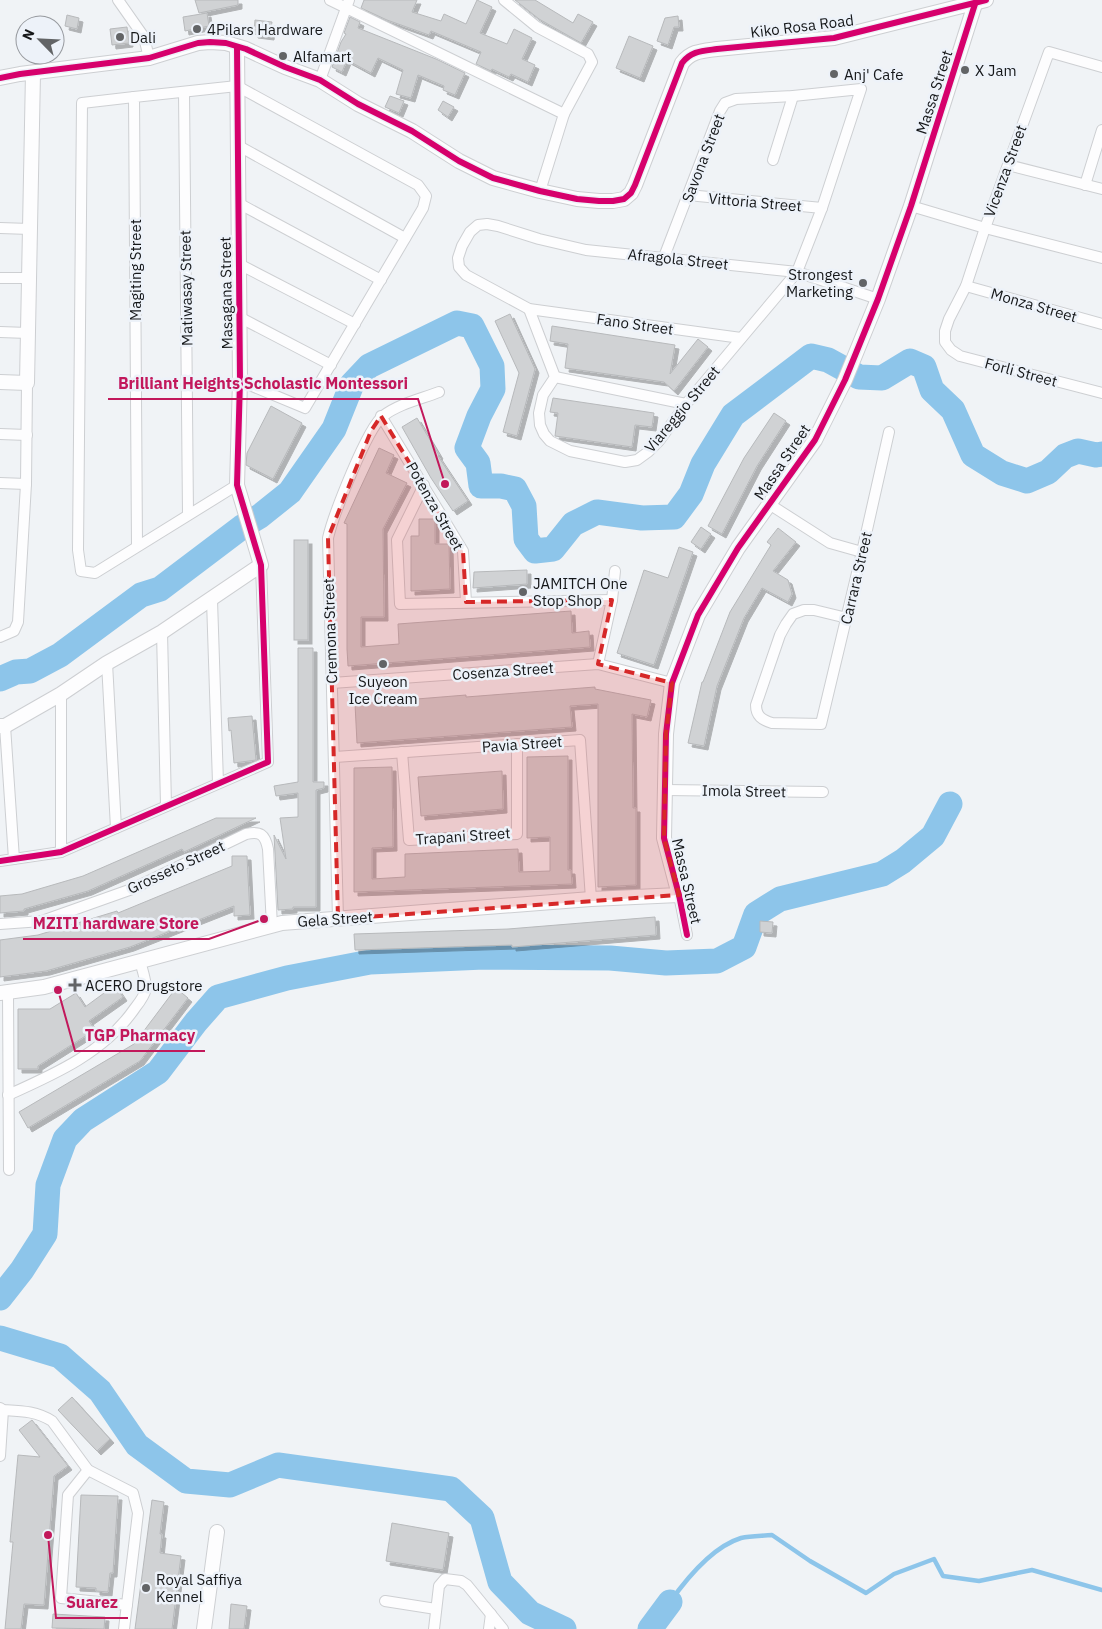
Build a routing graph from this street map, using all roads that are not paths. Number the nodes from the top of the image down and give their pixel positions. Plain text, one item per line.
1 (118, 0) edge
2 (330, 0) edge
3 (504, 0) edge
4 (981, 2) edge
5 (348, 4) edge
6 (238, 47) junction
7 (149, 58) junction
8 (1102, 67) edge
9 (33, 73) junction
10 (0, 78) edge
11 (320, 80) junction
12 (237, 86) junction
13 (861, 89) joint
14 (184, 92) junction
15 (793, 96) junction
16 (134, 97) junction
17 (564, 114) junction
18 (1102, 130) edge
19 (238, 145) junction
20 (772, 160) dead end
21 (1008, 165) junction
22 (1085, 185) junction
23 (1102, 189) edge
24 (540, 191) junction
25 (688, 196) junction
26 (238, 203) junction
27 (911, 206) junction
28 (822, 208) junction
29 (0, 228) edge
30 (984, 228) junction
31 (30, 229) junction
32 (405, 238) junction
33 (664, 258) junction
34 (1102, 258) edge
35 (239, 264) junction
36 (797, 272) junction
37 (0, 278) edge
38 (29, 278) junction
39 (381, 280) junction
40 (966, 286) junction
41 (878, 299) junction
42 (529, 309) junction
43 (239, 317) junction
44 (355, 324) junction
45 (1102, 324) edge
46 (0, 332) edge
47 (28, 333) junction
48 (741, 338) junction
49 (945, 342) joint
50 (331, 365) junction
51 (555, 377) junction
52 (240, 381) junction
53 (0, 382) edge
54 (27, 383) junction
55 (439, 392) dead end
56 (1102, 394) edge
57 (686, 404) junction
58 (382, 416) junction
59 (889, 432) dead end
60 (0, 434) edge
61 (27, 435) junction
62 (0, 483) edge
63 (26, 484) junction
64 (237, 485) junction
65 (424, 485) junction
66 (770, 504) junction
67 (188, 514) junction
68 (137, 546) junction
69 (862, 552) junction
70 (261, 565) junction
71 (615, 571) dead end
72 (212, 600) junction
73 (612, 600) junction
74 (466, 602) junction
75 (846, 618) junction
76 (162, 632) junction
77 (0, 637) edge
78 (107, 663) junction
79 (598, 664) junction
80 (672, 683) junction
81 (332, 684) junction
82 (61, 694) junction
83 (2, 726) edge
84 (517, 744) junction
85 (402, 752) junction
86 (335, 757) junction
87 (218, 783) junction
88 (665, 790) junction
89 (823, 792) dead end
90 (166, 806) junction
91 (116, 828) junction
92 (62, 852) junction
93 (14, 859) junction
94 (0, 861) edge
95 (679, 895) junction
96 (591, 900) junction
97 (338, 920) junction
98 (0, 924) edge
99 (272, 926) junction
100 (687, 934) dead end
101 (140, 961) junction
102 (4, 993) edge
103 (8, 1095) junction
104 (8, 1170) dead end
105 (2, 1409) edge
106 (0, 1456) edge
107 (88, 1470) junction
108 (217, 1532) dead end
109 (386, 1602) dead end
110 (127, 1605) junction
111 (436, 1609) junction
112 (491, 1614) junction
113 (124, 1629) edge
114 (204, 1629) edge
115 (434, 1629) edge
116 (489, 1629) edge
117 (503, 1629) edge

1 - 7 street
2 - 5 street
3 - 17 street
4 - 24 street, Kiko Rosa Road
4 - 27 street, Massa Street
5 - 11 street
5 - 17 street
6 - 7 street
6 - 11 street
6 - 12 street, Masagana Street
7 - 9 street
8 - 21 street, Vicenza Street
9 - 10 street
9 - 31 street
11 - 24 street
12 - 14 street
12 - 19 street, Masagana Street
12 - 32 street
13 - 15 street, Savona Street
13 - 28 street, Viareggio Street
14 - 16 street
14 - 67 street, Matiwasay Street
15 - 20 street
15 - 25 street, Savona Street
16 - 68 street, Magiting Street
16 - 68 street
17 - 24 street
18 - 22 street
19 - 26 street, Masagana Street
19 - 32 street
21 - 22 street
21 - 30 street, Vicenza Street
22 - 23 street
25 - 28 street, Vittoria Street
25 - 33 street, Savona Street
26 - 35 street, Masagana Street
26 - 39 street
27 - 30 street
27 - 41 street, Massa Street
28 - 36 street, Viareggio Street
29 - 31 street
30 - 34 street
30 - 40 street, Vicenza Street
31 - 38 street
32 - 39 street
33 - 36 street, Afragola Street
33 - 42 street, Afragola Street
35 - 43 street, Masagana Street
35 - 44 street
36 - 41 street, Afragola Street
36 - 48 street, Viareggio Street
37 - 38 street
38 - 47 street
39 - 44 street
40 - 45 street, Monza Street
40 - 49 street, Vicenza Street
41 - 66 street, Massa Street
42 - 48 street, Fano Street
42 - 51 street
43 - 50 street
43 - 52 street, Masagana Street
44 - 50 street
46 - 47 street
47 - 54 street
48 - 57 street, Viareggio Street
49 - 56 street, Forli Street
50 - 52 street
51 - 57 street
51 - 57 street, Viareggio Street
52 - 64 street, Masagana Street
53 - 54 street
54 - 61 street
55 - 58 street
58 - 65 street, Potenza Street
58 - 81 street, Cremona Street
59 - 69 street, Carrara Street
60 - 61 street
61 - 63 street
62 - 63 street
63 - 77 street
64 - 67 street
64 - 70 street, Masagana Street
65 - 74 street, Potenza Street
65 - 74 street
66 - 69 street
66 - 80 street, Massa Street
67 - 68 street
69 - 75 street, Carrara Street
70 - 72 street
70 - 87 street
71 - 73 street
72 - 76 street
72 - 87 street
73 - 74 street
73 - 79 street
75 - 75 street, Carrara Street
76 - 78 street
76 - 90 street
78 - 82 street
78 - 91 street
79 - 80 street, Cosenza Street
79 - 81 street, Cosenza Street
80 - 88 street, Massa Street
81 - 86 street, Cremona Street
82 - 83 street
82 - 92 street
83 - 93 street
84 - 85 street, Pavia Street
84 - 85 street, Trapani Street
84 - 96 street, Pavia Street
85 - 86 street, Pavia Street
86 - 97 street, Cremona Street
87 - 90 street
88 - 89 street, Imola Street
88 - 95 street, Massa Street
90 - 91 street
91 - 92 street
92 - 93 street
93 - 94 street
95 - 96 street, Gela Street
95 - 100 street, Massa Street
96 - 97 street, Gela Street
97 - 99 street, Gela Street
98 - 99 street, Grosseto Street
99 - 101 street, Gela Street
101 - 102 street, Gela Street
101 - 103 street
102 - 103 street
103 - 104 street
105 - 106 street
105 - 107 street
107 - 110 street
107 - 110 street
108 - 114 street
109 - 111 street
110 - 113 street
111 - 112 street
111 - 115 street
112 - 116 street
112 - 117 street

